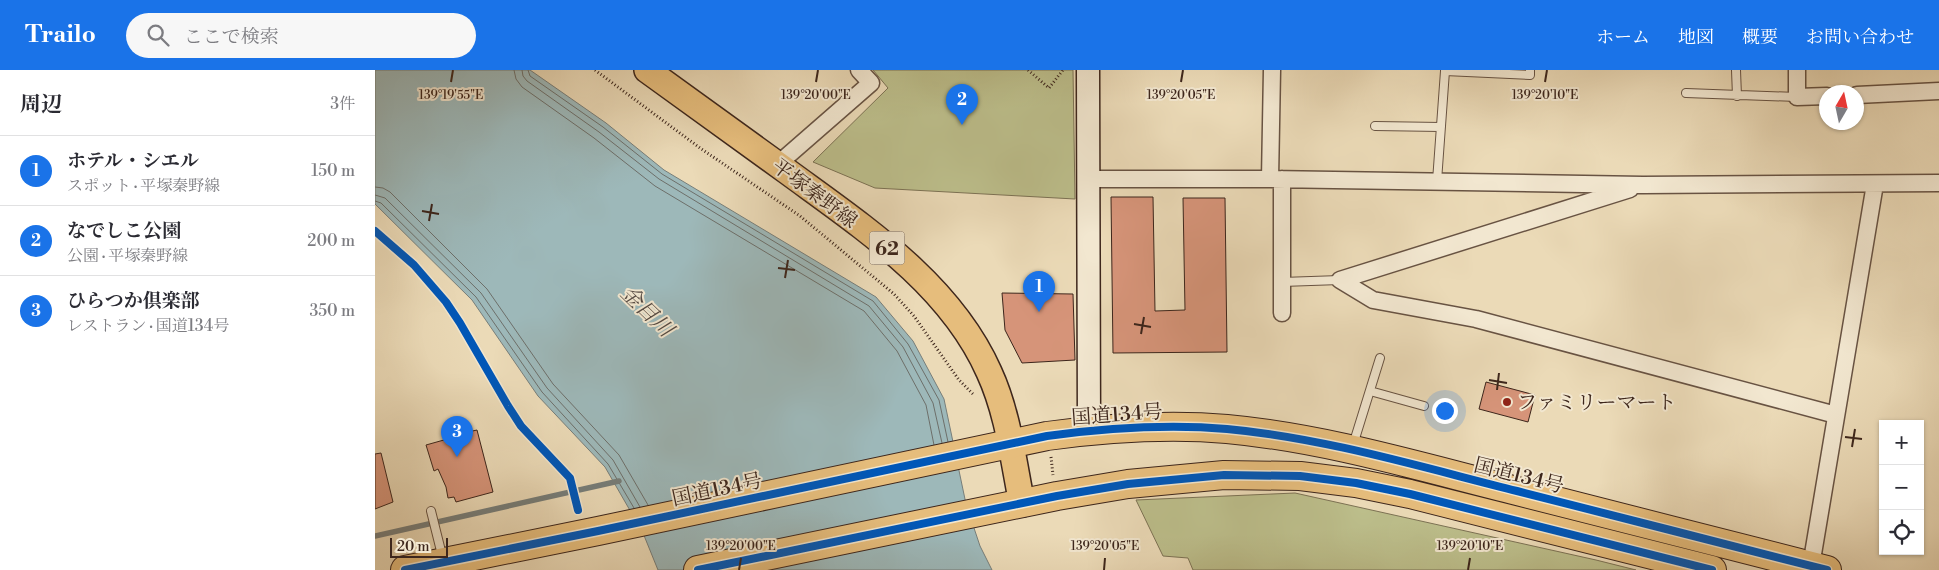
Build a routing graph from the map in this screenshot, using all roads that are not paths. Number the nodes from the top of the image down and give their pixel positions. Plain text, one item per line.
1 (647, 70) edge
2 (859, 70) edge
3 (1088, 70) edge
4 (1272, 70) edge
5 (1530, 70) edge
6 (1736, 70) edge
7 (1797, 70) edge
8 (1452, 71) edge
9 (1939, 91) edge
10 (1686, 93) dead end
11 (1864, 95) edge
12 (1737, 96) junction
13 (1819, 96) edge
14 (1797, 97) junction
15 (1375, 126) dead end
16 (1441, 127) junction
17 (777, 165) junction
18 (1088, 179) junction
19 (1276, 179) junction
20 (1437, 181) junction
21 (1939, 183) edge
22 (1875, 184) junction
23 (1643, 185) junction
24 (1340, 280) junction
25 (1282, 282) junction
26 (1282, 312) dead end
27 (1379, 358) dead end
28 (1370, 392) junction
29 (1424, 406) dead end
30 (1836, 415) junction
31 (1089, 431) junction
32 (1010, 443) junction
33 (1351, 450) junction
34 (1022, 504) junction
35 (431, 511) dead end
36 (444, 563) junction
37 (1819, 568) edge
38 (405, 570) edge
39 (698, 570) edge
40 (1712, 570) edge

1 - 17 main road, 平塚秦野線 / 62
2 - 17 street
3 - 18 street
4 - 19 street
5 - 8 lane
6 - 12 lane
7 - 14 street
8 - 16 lane
9 - 11 street
10 - 12 lane
12 - 14 lane
13 - 14 street
15 - 16 lane
16 - 20 lane
17 - 32 main road, 平塚秦野線 / 62
18 - 19 street
18 - 31 street
19 - 20 street
19 - 25 street
20 - 23 street
21 - 22 street
22 - 23 street
22 - 30 street
23 - 24 street
24 - 25 lane
24 - 30 street
25 - 26 street
27 - 28 lane
28 - 29 lane
28 - 33 lane
30 - 37 street
31 - 32 highway, 国道134号
31 - 33 highway, 国道134号
32 - 34 main road, 平塚秦野線 / 62
32 - 36 highway, 国道134号
33 - 37 highway, 国道134号
34 - 39 highway
34 - 40 highway
35 - 36 lane
36 - 38 highway, 国道134号

